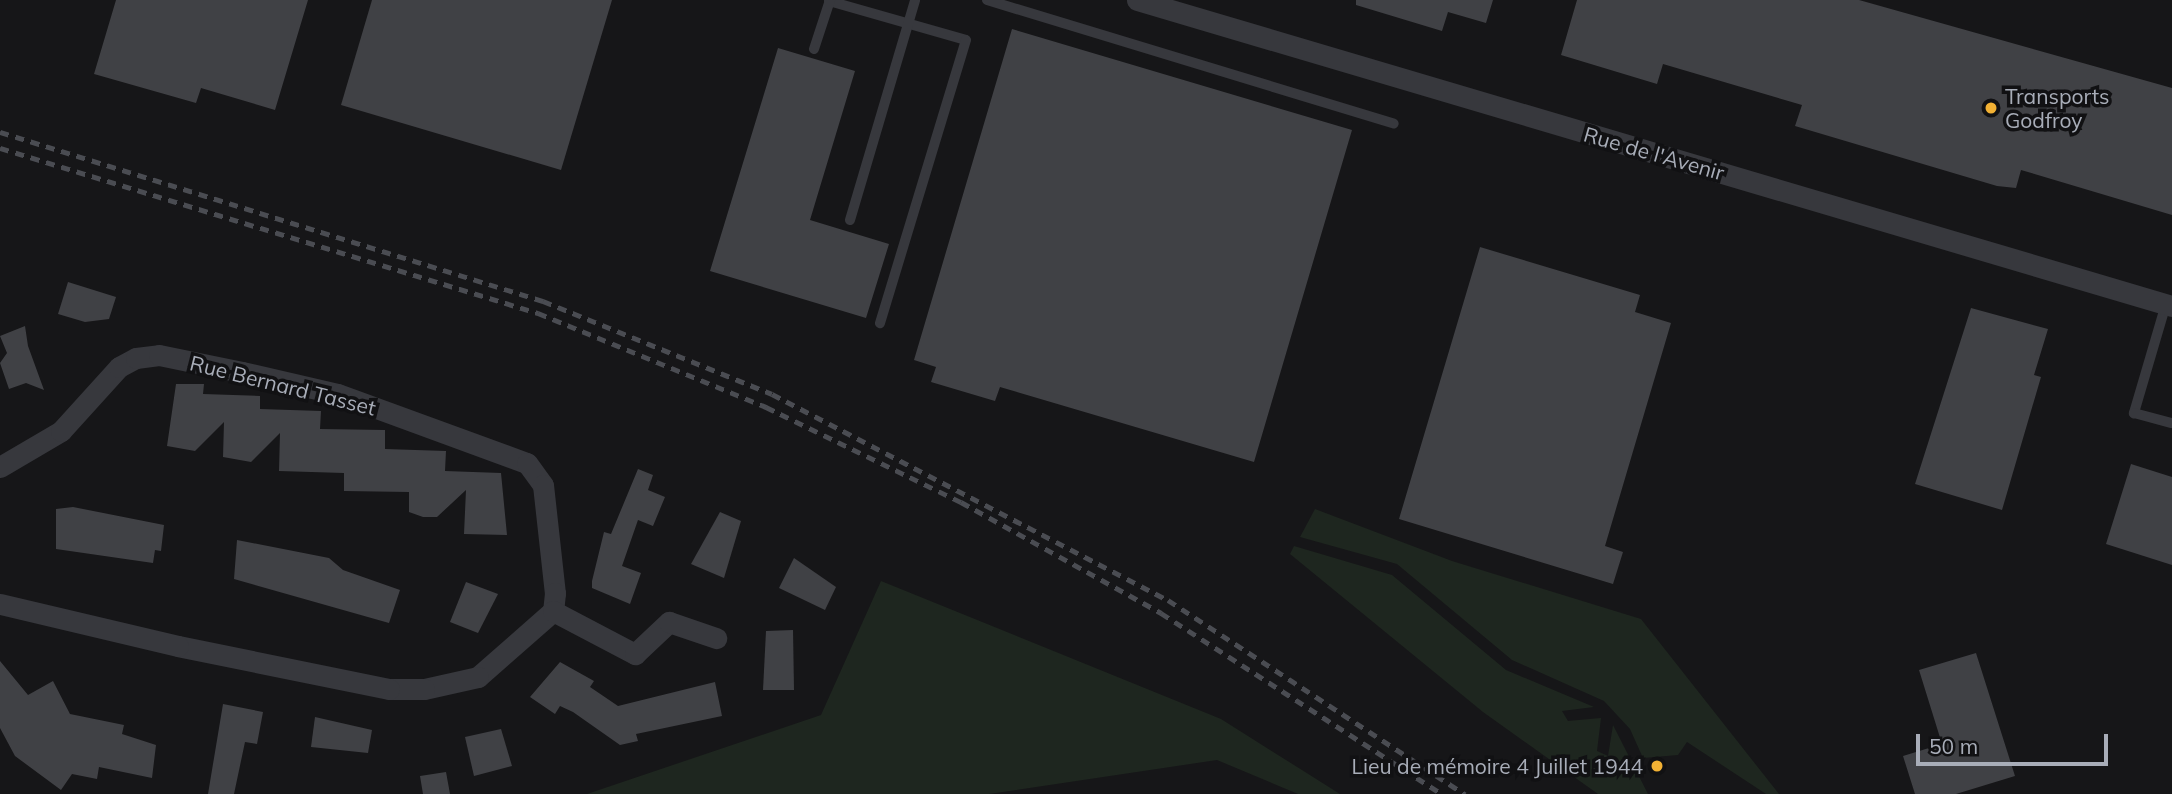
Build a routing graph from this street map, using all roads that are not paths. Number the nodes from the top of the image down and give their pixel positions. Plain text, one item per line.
1 (829, 0) edge
2 (915, 0) edge
3 (987, 0) edge
4 (1137, 0) edge
5 (908, 23) junction
6 (814, 49) dead end
7 (1394, 124) dead end
8 (850, 220) dead end
9 (2169, 305) edge
10 (880, 323) dead end
11 (2172, 423) edge
12 (0, 467) edge
13 (0, 604) edge
14 (553, 611) junction
15 (716, 638) dead end

1 - 5 lane
1 - 6 lane
2 - 5 lane
3 - 7 lane
4 - 9 street, Rue de l'Avenir
5 - 8 lane
5 - 10 lane
9 - 11 lane
12 - 14 street, Rue Bernard Tasset
13 - 14 street
14 - 15 street

